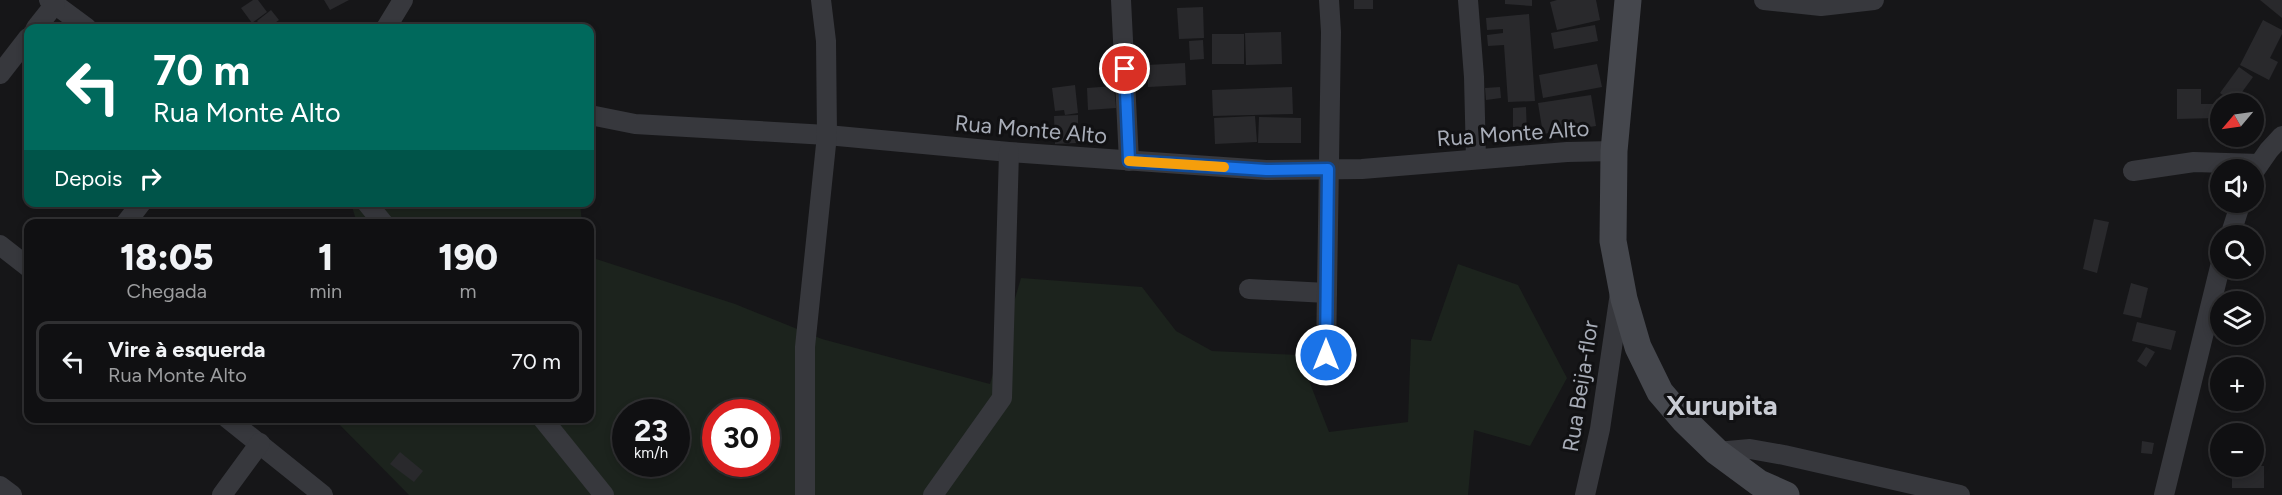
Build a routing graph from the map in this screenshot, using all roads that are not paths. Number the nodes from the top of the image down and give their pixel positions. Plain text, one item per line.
1 (403, 0) edge
2 (821, 0) edge
3 (1121, 0) edge
4 (1329, 0) edge
5 (1468, 0) edge
6 (1628, 0) edge
7 (1764, 0) edge
8 (1874, 0) edge
9 (52, 2) edge
10 (38, 24) edge
11 (82, 24) edge
12 (388, 24) edge
13 (24, 43) edge
14 (0, 74) edge
15 (594, 116) edge
16 (827, 135) junction
17 (2282, 136) edge
18 (1614, 151) junction
19 (1010, 152) junction
20 (1476, 159) junction
21 (2263, 159) edge
22 (1129, 161) junction
23 (2210, 164) edge
24 (1328, 169) junction
25 (2133, 171) dead end
26 (370, 207) edge
27 (380, 219) edge
28 (0, 245) edge
29 (24, 264) edge
30 (2217, 279) edge
31 (1621, 284) junction
32 (1249, 290) dead end
33 (1327, 293) junction
34 (1326, 355) dead end
35 (234, 423) edge
36 (546, 423) edge
37 (260, 443) junction
38 (1717, 452) junction
39 (0, 486) edge
40 (12, 495) edge
41 (222, 495) edge
42 (323, 495) edge
43 (604, 495) edge
44 (806, 495) edge
45 (933, 495) edge
46 (1585, 495) edge
47 (1786, 495) edge
48 (1960, 495) edge
49 (2164, 495) edge

1 - 12 street
2 - 16 street
3 - 22 street
4 - 24 street
5 - 20 street
6 - 18 main road
7 - 8 street
9 - 10 street
9 - 11 street
13 - 14 street
15 - 16 street, Rua Monte Alto
16 - 19 street, Rua Monte Alto
16 - 44 street
17 - 21 street
18 - 20 street, Rua Monte Alto
18 - 31 main road
19 - 22 street, Rua Monte Alto
19 - 45 street
20 - 24 street, Rua Monte Alto
22 - 24 street, Rua Monte Alto
23 - 25 street
24 - 33 street
26 - 27 street
28 - 29 street
30 - 49 street
31 - 38 main road
31 - 46 street, Rua Beija-flor
32 - 33 street
33 - 34 street
35 - 37 street
36 - 43 street
37 - 41 street
37 - 42 street
38 - 47 main road
38 - 48 street
39 - 40 street

